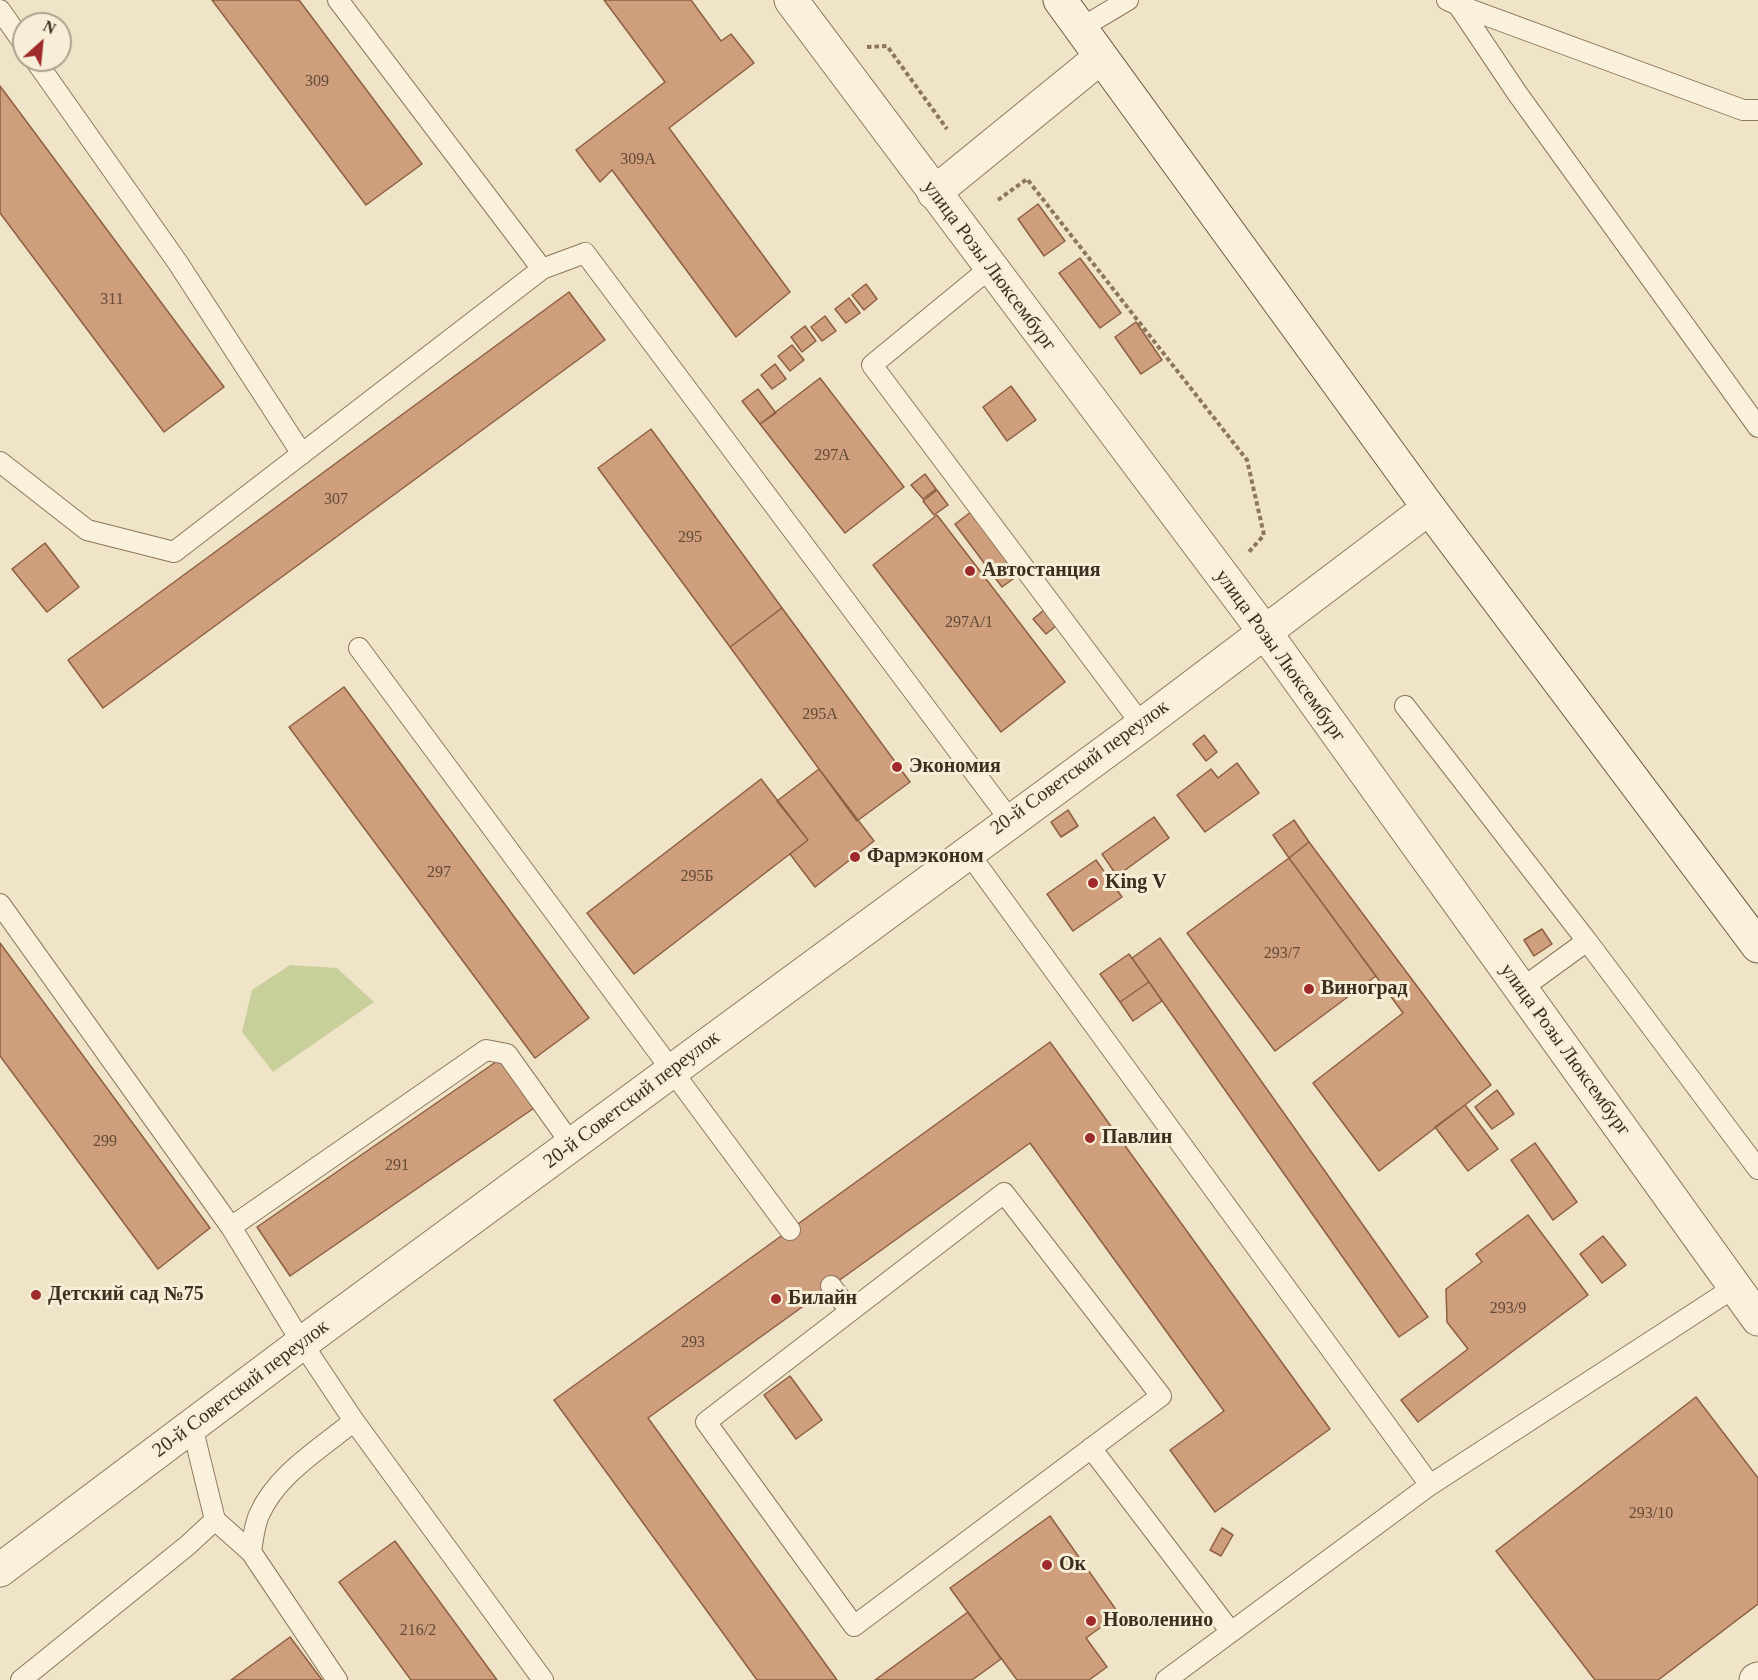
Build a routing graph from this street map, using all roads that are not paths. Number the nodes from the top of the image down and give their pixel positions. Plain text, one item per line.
1 (338, 0) edge
2 (791, 0) edge
3 (1060, 0) edge
4 (1128, 0) edge
5 (1453, 2) edge
6 (0, 10) edge
7 (12, 27) edge
8 (1081, 28) junction
9 (1101, 57) junction
10 (43, 72) edge
11 (1758, 110) edge
12 (934, 193) junction
13 (990, 267) junction
14 (542, 269) junction
15 (1758, 427) edge
16 (302, 454) junction
17 (0, 462) edge
18 (1429, 508) junction
19 (1264, 632) junction
20 (359, 648) dead end
21 (1405, 706) dead end
22 (1142, 724) junction
23 (1010, 820) junction
24 (968, 851) junction
25 (0, 904) edge
26 (1587, 940) junction
27 (1758, 946) edge
28 (1521, 989) junction
29 (671, 1071) junction
30 (572, 1144) junction
31 (1758, 1169) edge
32 (231, 1227) junction
33 (790, 1230) dead end
34 (831, 1286) dead end
35 (1735, 1287) junction
36 (850, 1311) junction
37 (1758, 1319) edge
38 (302, 1342) junction
39 (354, 1421) junction
40 (192, 1426) junction
41 (1091, 1448) junction
42 (1430, 1485) junction
43 (214, 1520) junction
44 (251, 1552) junction
45 (0, 1570) edge
46 (1231, 1632) junction
47 (21, 1680) edge
48 (337, 1680) edge
49 (543, 1680) edge
50 (1166, 1680) edge

1 - 14 lane
2 - 12 street, улица Розы Люксембург
3 - 8 street
4 - 8 lane
5 - 11 lane
5 - 15 lane
6 - 7 lane
8 - 9 street
9 - 12 street
9 - 18 street
10 - 16 lane
12 - 13 street, улица Розы Люксембург
13 - 19 street, улица Розы Люксембург
13 - 22 lane
14 - 16 lane
14 - 23 lane
16 - 17 lane
18 - 19 street, 20-й Советский переулок
18 - 27 street
19 - 22 street, 20-й Советский переулок
19 - 28 street, улица Розы Люксембург
20 - 29 lane
21 - 26 lane
22 - 23 street, 20-й Советский переулок
23 - 24 street, 20-й Советский переулок
24 - 29 street, 20-й Советский переулок
24 - 42 lane
25 - 32 lane
26 - 28 lane
26 - 31 lane
28 - 35 street, улица Розы Люксембург
29 - 30 street, 20-й Советский переулок
29 - 33 lane
30 - 32 lane
30 - 38 street, 20-й Советский переулок
32 - 38 lane
34 - 36 lane
35 - 37 street, улица Розы Люксембург
35 - 42 lane
36 - 41 lane
36 - 41 lane
38 - 39 lane
38 - 40 street, 20-й Советский переулок
39 - 44 lane
39 - 49 lane
40 - 43 lane
40 - 45 street, 20-й Советский переулок
41 - 46 lane
42 - 46 lane
43 - 44 lane
43 - 47 lane
44 - 48 lane
46 - 50 lane

